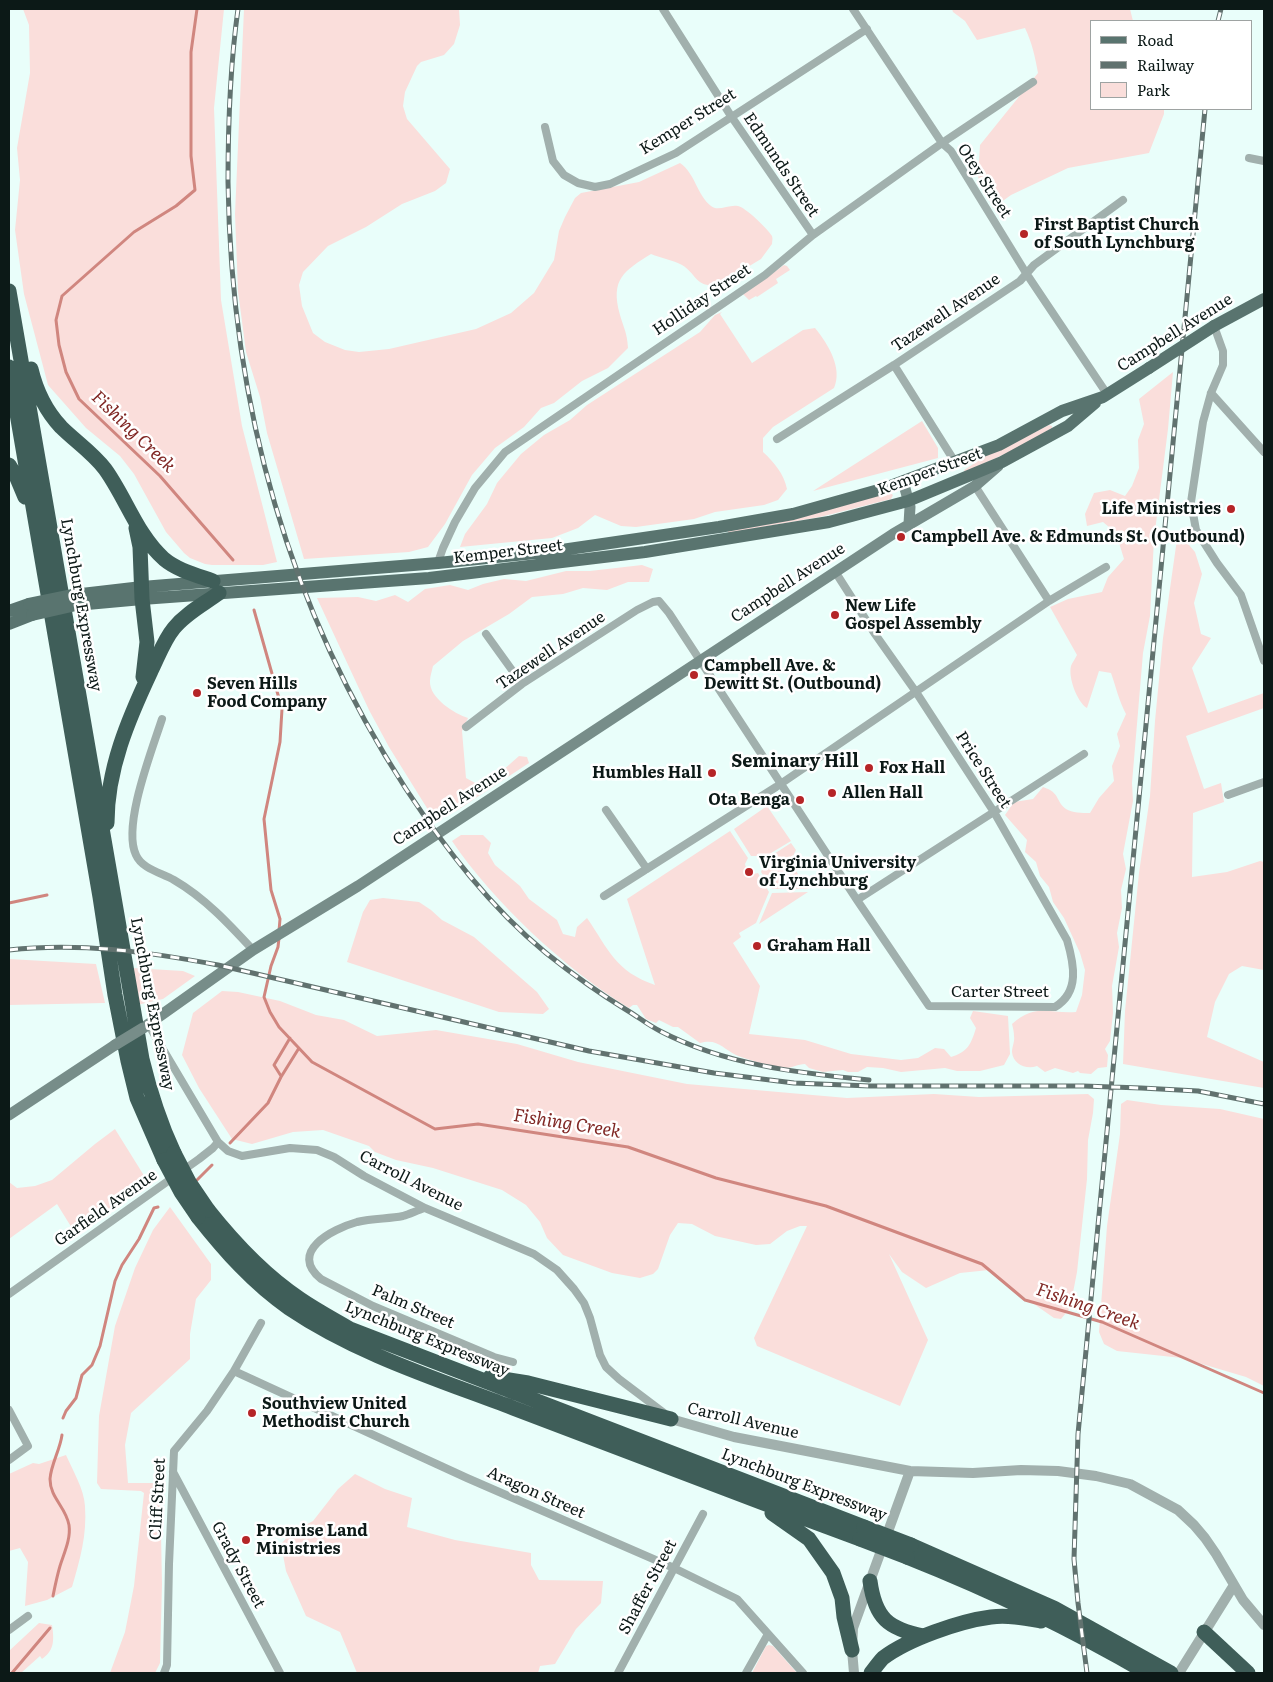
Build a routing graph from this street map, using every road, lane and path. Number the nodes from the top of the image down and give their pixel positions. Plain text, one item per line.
1 (663, 9) edge
2 (853, 9) edge
3 (867, 29) junction
4 (1033, 82) dead end
5 (731, 116) junction
6 (545, 127) dead end
7 (942, 143) junction
8 (1249, 158) dead end
9 (1264, 161) edge
10 (1123, 200) dead end
11 (813, 235) junction
12 (1026, 273) junction
13 (9, 294) edge
14 (1264, 299) edge
15 (1214, 326) junction
16 (894, 365) junction
17 (9, 366) edge
18 (1211, 393) junction
19 (1105, 396) junction
20 (777, 439) dead end
21 (1264, 452) edge
22 (955, 462) junction
23 (1002, 462) junction
24 (9, 465) edge
25 (904, 481) junction
26 (975, 486) junction
27 (908, 501) junction
28 (35, 518) junction
29 (135, 520) junction
30 (909, 524) junction
31 (438, 563) junction
32 (1106, 567) dead end
33 (836, 573) junction
34 (429, 578) junction
35 (216, 587) junction
36 (142, 593) junction
37 (1049, 601) junction
38 (31, 610) junction
39 (9, 611) edge
40 (9, 624) edge
41 (486, 634) dead end
42 (700, 660) junction
43 (1264, 660) edge
44 (522, 684) junction
45 (916, 692) junction
46 (139, 696) junction
47 (162, 719) dead end
48 (466, 726) dead end
49 (1084, 754) dead end
50 (1264, 782) edge
51 (780, 784) junction
52 (1228, 795) dead end
53 (606, 810) dead end
54 (994, 812) junction
55 (107, 862) junction
56 (647, 869) junction
57 (604, 896) dead end
58 (857, 900) junction
59 (253, 950) junction
60 (1068, 996) joint
61 (146, 1026) junction
62 (9, 1115) edge
63 (218, 1142) junction
64 (169, 1157) junction
65 (425, 1208) junction
66 (203, 1214) junction
67 (9, 1294) edge
68 (261, 1323) dead end
69 (513, 1362) dead end
70 (234, 1371) junction
71 (457, 1371) junction
72 (9, 1410) edge
73 (671, 1419) junction
74 (9, 1460) edge
75 (172, 1470) junction
76 (910, 1471) junction
77 (747, 1497) junction
78 (703, 1514) dead end
79 (862, 1533) junction
80 (909, 1551) junction
81 (674, 1568) junction
82 (870, 1581) junction
83 (1234, 1585) junction
84 (28, 1616) dead end
85 (1060, 1624) junction
86 (1264, 1625) edge
87 (9, 1630) edge
88 (1204, 1632) junction
89 (768, 1634) junction
90 (924, 1636) junction
91 (852, 1650) junction
92 (1159, 1671) edge
93 (164, 1673) edge
94 (280, 1673) edge
95 (618, 1673) edge
96 (746, 1673) edge
97 (803, 1673) edge
98 (854, 1673) edge
99 (871, 1673) edge
100 (1179, 1673) edge
101 (1248, 1673) edge

1 - 5 street, Edmunds Street
2 - 3 street, Otey Street
3 - 5 street, Kemper Street
3 - 7 street, Otey Street
4 - 7 street, Holliday Street
5 - 6 street, Kemper Street
5 - 11 street, Edmunds Street
7 - 11 street, Holliday Street
7 - 12 street, Otey Street
8 - 9 street
10 - 12 street, Tazewell Avenue
11 - 31 street, Holliday Street
12 - 16 street, Tazewell Avenue
12 - 19 street, Otey Street
13 - 29 highway
13 - 55 highway, Lynchburg Expressway
14 - 15 main road, Campbell Avenue
15 - 18 street
15 - 19 main road, Campbell Avenue, bridge
16 - 20 street, Tazewell Avenue
16 - 22 street
17 - 28 highway, Lynchburg Expressway
18 - 21 street
18 - 43 street
19 - 22 main road, Campbell Avenue
19 - 23 main road, Campbell Avenue
22 - 25 main road, Campbell Avenue
23 - 26 main road, Campbell Avenue
23 - 27 main road, Kemper Street
24 - 28 highway
25 - 27 main road
25 - 31 main road, Kemper Street
26 - 30 main road, Campbell Avenue
26 - 37 street
27 - 30 main road
27 - 34 main road, Kemper Street
28 - 64 highway, Lynchburg Expressway
29 - 35 highway
29 - 36 highway
30 - 33 main road, Campbell Avenue
31 - 34 street, Holliday Street
31 - 35 main road, Kemper Street
32 - 37 street
33 - 42 main road, Campbell Avenue
33 - 45 street, Price Street
34 - 35 main road, Kemper Street
35 - 36 main road, Kemper Street
35 - 46 highway
36 - 38 main road, Kemper Street, bridge
36 - 46 highway
37 - 45 street
38 - 39 main road, Kemper Street
38 - 40 main road, Kemper Street
41 - 44 street
42 - 44 street, Tazewell Avenue
42 - 51 street
42 - 59 main road, Campbell Avenue
44 - 48 street, Tazewell Avenue
45 - 51 street
45 - 54 street, Price Street
46 - 55 highway
47 - 59 street
49 - 54 street
50 - 52 street
51 - 56 street
51 - 58 street
53 - 56 street
54 - 58 street
54 - 60 street, Price Street
55 - 64 highway, Lynchburg Expressway
56 - 57 street
58 - 60 street, Carter Street
59 - 61 main road, Campbell Avenue
61 - 62 main road, Campbell Avenue, bridge
61 - 63 street, Carroll Avenue
63 - 65 street, Carroll Avenue
63 - 67 street, Garfield Avenue
64 - 66 highway, Lynchburg Expressway, bridge
65 - 69 street, Palm Street
65 - 73 street, Carroll Avenue
66 - 71 highway, Lynchburg Expressway
66 - 77 highway, Lynchburg Expressway
68 - 70 street, Cliff Street
70 - 75 street, Cliff Street
70 - 81 street, Aragon Street
71 - 73 highway
71 - 79 highway, Lynchburg Expressway
72 - 74 street
73 - 76 street, Carroll Avenue
75 - 93 street, Cliff Street
75 - 94 street, Grady Street
76 - 82 street
76 - 83 street, Carroll Avenue
77 - 79 highway, Lynchburg Expressway
77 - 91 highway
78 - 81 street, Shaffer Street
79 - 80 highway, Lynchburg Expressway, bridge
80 - 85 highway, Lynchburg Expressway
80 - 92 highway, Lynchburg Expressway
81 - 89 street, Aragon Street
81 - 95 street, Shaffer Street
82 - 90 highway
82 - 91 street
83 - 86 street, Carroll Avenue
83 - 88 street
84 - 87 street
85 - 90 highway
85 - 92 highway, Lynchburg Expressway
88 - 100 street
88 - 101 highway
89 - 96 street
89 - 97 street, Aragon Street
90 - 99 highway
91 - 98 street

